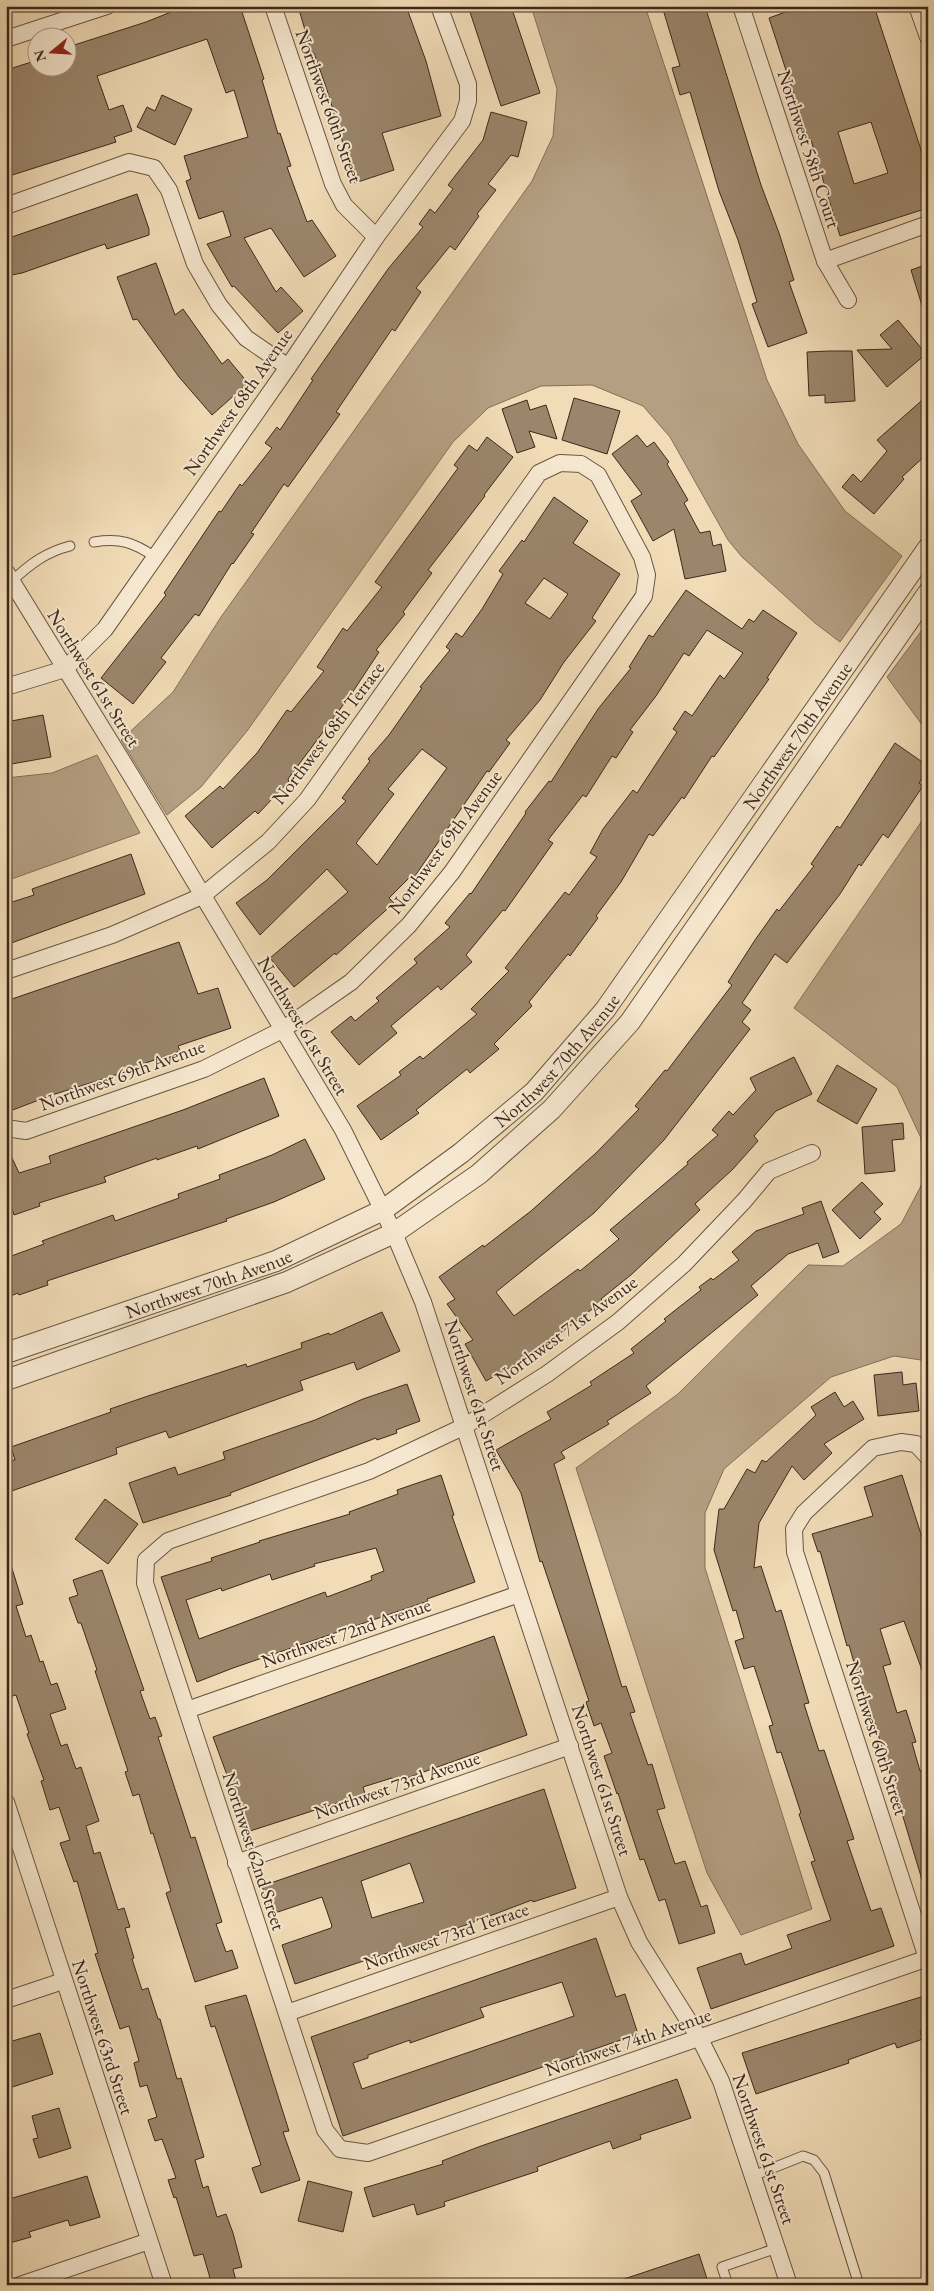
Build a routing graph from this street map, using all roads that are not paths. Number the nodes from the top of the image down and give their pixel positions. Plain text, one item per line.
1 (106, 6) edge
2 (273, 6) edge
3 (438, 6) edge
4 (741, 6) edge
5 (917, 6) edge
6 (928, 37) edge
7 (6, 39) edge
8 (6, 206) edge
9 (928, 224) edge
10 (376, 237) junction
11 (825, 261) junction
12 (848, 300) dead end
13 (288, 367) junction
14 (94, 542) dead end
15 (70, 546) dead end
16 (928, 548) edge
17 (155, 557) junction
18 (647, 575) joint
19 (9, 576) edge
20 (928, 593) edge
21 (65, 670) junction
22 (6, 687) edge
23 (202, 896) junction
24 (6, 971) edge
25 (282, 1030) junction
26 (7, 1129) edge
27 (812, 1152) dead end
28 (383, 1210) junction
29 (394, 1232) junction
30 (6, 1353) edge
31 (6, 1380) edge
32 (465, 1426) junction
33 (928, 1457) edge
34 (146, 1560) joint
35 (519, 1594) junction
36 (187, 1710) junction
37 (570, 1746) junction
38 (6, 1802) edge
39 (236, 1863) junction
40 (619, 1896) junction
41 (927, 1958) edge
42 (63, 1981) junction
43 (6, 2000) edge
44 (287, 2013) junction
45 (700, 2039) junction
46 (340, 2149) joint
47 (753, 2176) junction
48 (149, 2241) junction
49 (777, 2248) junction
50 (20, 2285) edge
51 (164, 2285) edge
52 (728, 2285) edge
53 (789, 2285) edge
54 (860, 2285) edge

1 - 7 street
2 - 10 street, Northwest 60th Street
3 - 10 street, Northwest 68th Avenue
4 - 11 street, Northwest 58th Court
5 - 6 street
8 - 13 street
9 - 11 street
10 - 13 street, Northwest 68th Avenue
11 - 12 street, Northwest 58th Court
13 - 17 street, Northwest 68th Avenue
14 - 17 lane
15 - 19 lane
16 - 28 street, Northwest 70th Avenue
17 - 21 street, Northwest 68th Avenue
18 - 23 street, Northwest 68th Terrace
18 - 25 street, Northwest 69th Avenue
19 - 21 street, Northwest 61st Street
20 - 29 street, Northwest 70th Avenue
21 - 22 street, Northwest 68th Avenue
21 - 23 street, Northwest 61st Street
23 - 24 street, Northwest 68th Terrace
23 - 25 street, Northwest 61st Street
25 - 26 street, Northwest 69th Avenue
25 - 28 street, Northwest 61st Street
27 - 32 street, Northwest 71st Avenue
28 - 29 street, Northwest 61st Street
28 - 30 street, Northwest 70th Avenue
29 - 31 street, Northwest 70th Avenue
29 - 32 street, Northwest 61st Street
32 - 34 street, Northwest 71st Avenue
32 - 35 street, Northwest 61st Street
33 - 41 street, Northwest 60th Street
34 - 36 street, Northwest 62nd Street
35 - 36 street, Northwest 72nd Avenue
35 - 37 street, Northwest 61st Street
36 - 39 street, Northwest 62nd Street
37 - 39 street, Northwest 73rd Avenue
37 - 40 street, Northwest 61st Street
38 - 42 street, Northwest 63rd Street
39 - 44 street, Northwest 62nd Street
40 - 44 street, Northwest 73rd Terrace
40 - 45 street, Northwest 61st Street
41 - 45 street, Northwest 74th Avenue
42 - 43 street
42 - 48 street, Northwest 63rd Street
44 - 46 street, Northwest 62nd Street
45 - 46 street, Northwest 74th Avenue
45 - 47 street, Northwest 61st Street
47 - 49 street, Northwest 61st Street
47 - 54 lane
48 - 50 street
48 - 51 street, Northwest 63rd Street
49 - 52 lane
49 - 53 street, Northwest 61st Street

